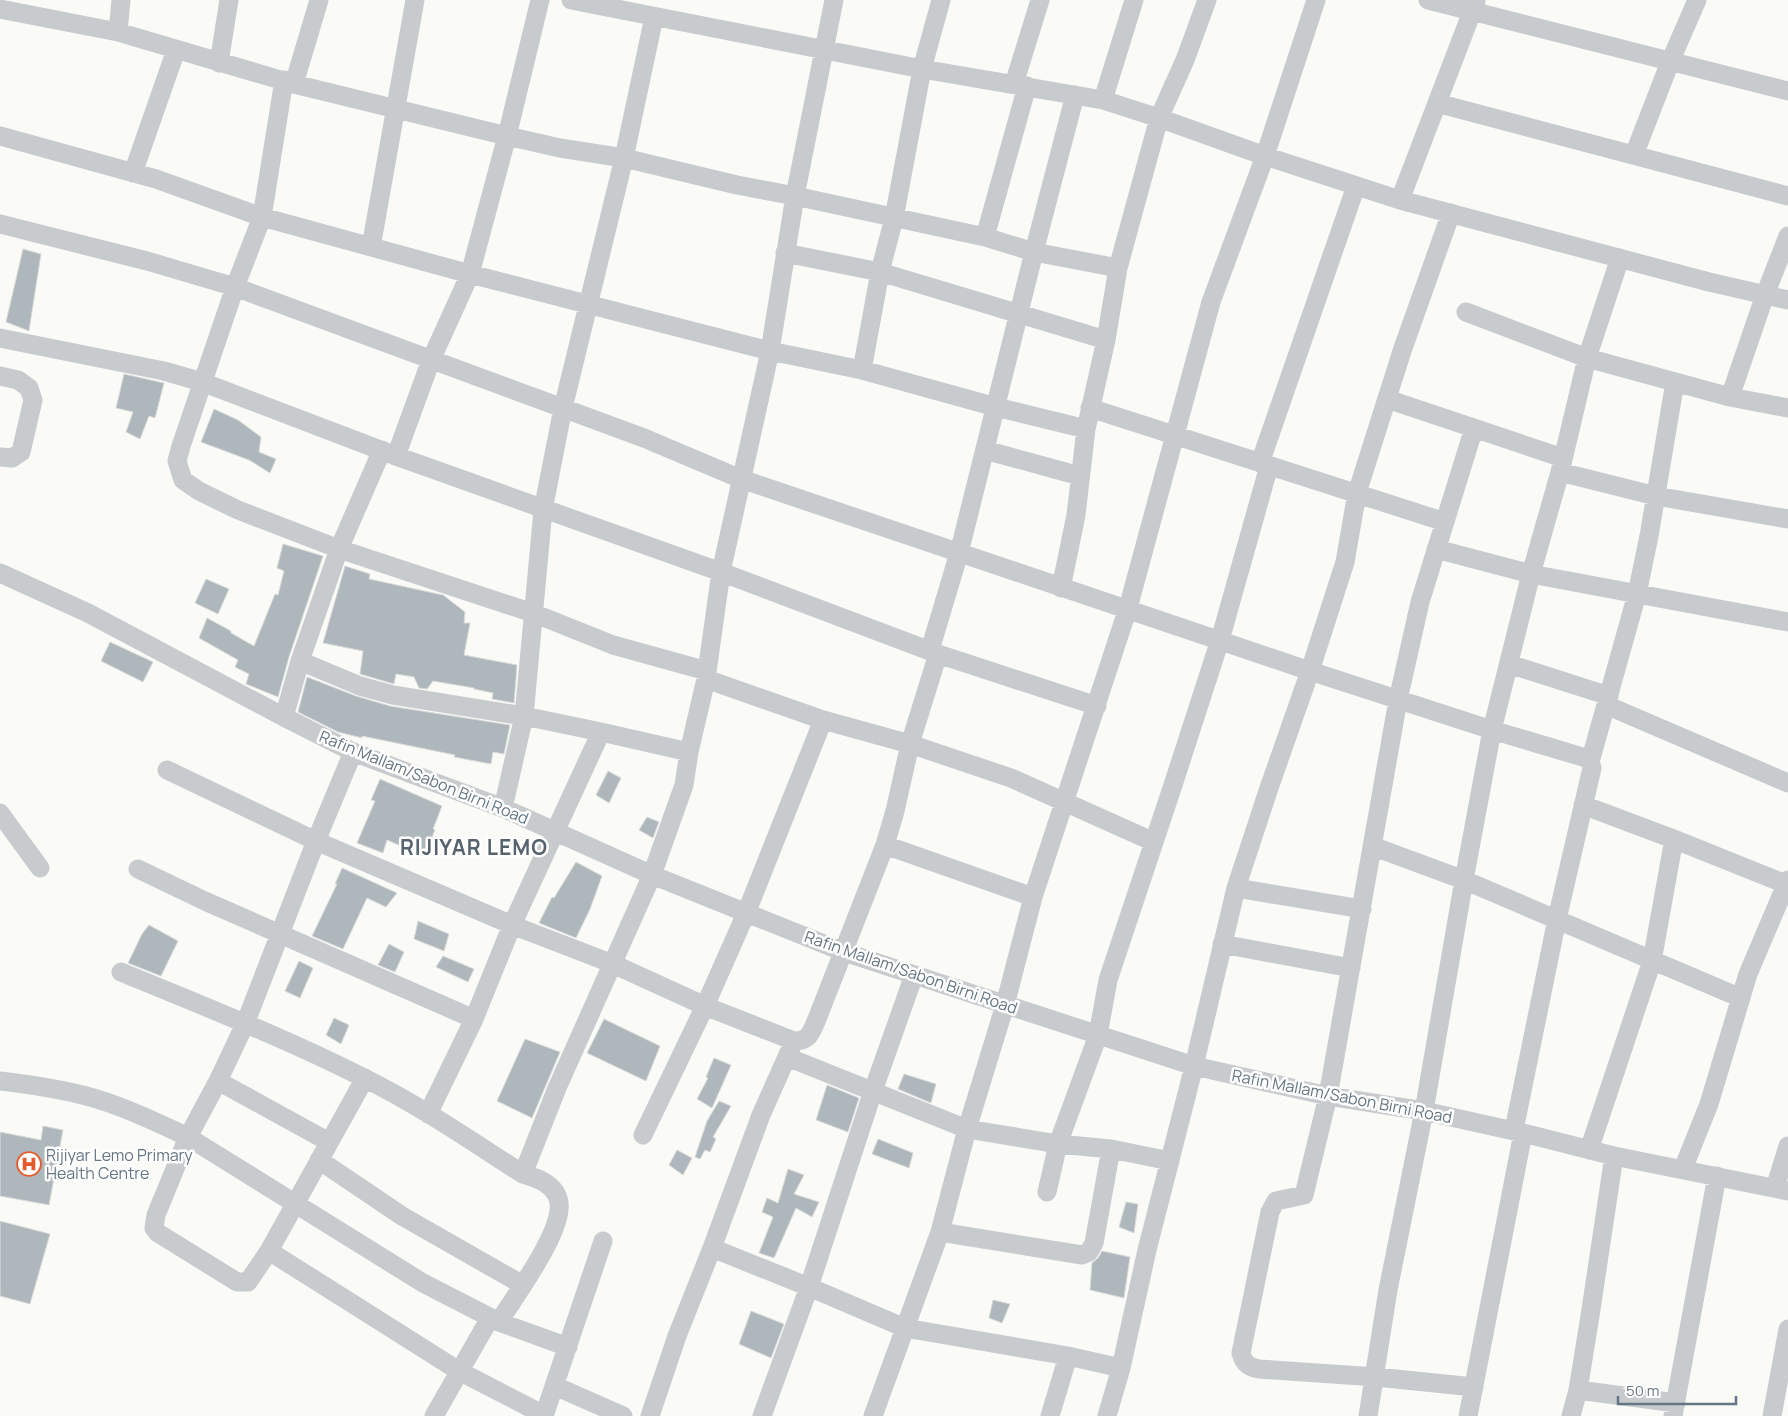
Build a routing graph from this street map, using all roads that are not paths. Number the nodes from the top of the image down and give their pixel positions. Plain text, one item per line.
1 (121, 0) edge
2 (229, 0) edge
3 (319, 0) edge
4 (415, 0) edge
5 (540, 0) edge
6 (571, 0) edge
7 (834, 0) edge
8 (941, 0) edge
9 (1040, 0) edge
10 (1134, 0) edge
11 (1208, 0) edge
12 (1316, 0) edge
13 (1428, 0) edge
14 (1697, 0) edge
15 (1474, 6) edge
16 (0, 9) edge
17 (649, 11) edge
18 (118, 32) junction
19 (824, 49) junction
20 (176, 50) junction
21 (1670, 62) junction
22 (219, 63) junction
23 (922, 69) junction
24 (289, 82) junction
25 (1020, 85) junction
26 (1788, 91) edge
27 (1075, 95) junction
28 (1103, 100) junction
29 (1437, 103) junction
30 (395, 109) junction
31 (1159, 118) junction
32 (0, 136) edge
33 (507, 136) junction
34 (1634, 155) junction
35 (1266, 156) junction
36 (624, 158) junction
37 (133, 173) junction
38 (1356, 186) junction
39 (795, 196) junction
40 (1788, 196) edge
41 (1400, 200) junction
42 (1451, 213) junction
43 (262, 217) junction
44 (894, 218) junction
45 (0, 224) edge
46 (1788, 236) edge
47 (985, 237) junction
48 (371, 247) junction
49 (785, 252) junction
50 (1034, 252) junction
51 (1620, 258) junction
52 (1118, 268) junction
53 (880, 272) junction
54 (470, 274) junction
55 (235, 287) junction
56 (1765, 295) junction
57 (1788, 300) edge
58 (590, 304) junction
59 (1466, 312) dead end
60 (1019, 315) junction
61 (0, 338) edge
62 (1106, 340) junction
63 (770, 352) junction
64 (1587, 358) junction
65 (432, 360) junction
66 (862, 370) junction
67 (0, 376) edge
68 (202, 382) junction
69 (1675, 382) junction
70 (1730, 397) junction
71 (1387, 399) junction
72 (996, 406) junction
73 (563, 408) junction
74 (1090, 408) junction
75 (1788, 408) edge
76 (1086, 428) junction
77 (1474, 428) junction
78 (1175, 436) junction
79 (985, 450) junction
80 (389, 453) junction
81 (0, 457) edge
82 (1265, 465) junction
83 (1561, 465) junction
84 (1080, 476) junction
85 (741, 479) junction
86 (1357, 493) junction
87 (1656, 496) junction
88 (543, 510) junction
89 (1788, 519) edge
90 (1445, 522) junction
91 (1436, 549) junction
92 (339, 550) junction
93 (959, 553) junction
94 (721, 572) junction
95 (0, 573) edge
96 (1531, 574) junction
97 (1061, 588) junction
98 (1637, 594) junction
99 (1128, 608) junction
100 (533, 613) junction
101 (1788, 622) edge
102 (1220, 640) junction
103 (934, 652) junction
104 (300, 661) junction
105 (1509, 664) junction
106 (1310, 671) junction
107 (707, 675) junction
108 (1398, 700) junction
109 (1607, 700) junction
110 (1097, 706) junction
111 (524, 716) junction
112 (284, 717) junction
113 (823, 720) junction
114 (1492, 730) junction
115 (601, 732) junction
116 (910, 744) junction
117 (353, 752) junction
118 (689, 752) junction
119 (1590, 762) junction
120 (167, 770) dead end
121 (1788, 783) edge
122 (1064, 801) junction
123 (1583, 805) junction
124 (503, 808) junction
125 (0, 813) edge
126 (555, 831) junction
127 (1676, 840) junction
128 (316, 841) junction
129 (1154, 842) junction
130 (885, 845) junction
131 (1372, 846) junction
132 (40, 868) dead end
133 (138, 870) dead end
134 (652, 875) junction
135 (1464, 880) junction
136 (1787, 883) edge
137 (1236, 888) junction
138 (1033, 897) junction
139 (1362, 909) junction
140 (746, 912) junction
141 (1557, 919) junction
142 (512, 925) junction
143 (280, 933) junction
144 (1222, 944) junction
145 (844, 952) junction
146 (1652, 961) junction
147 (613, 964) junction
148 (1351, 968) junction
149 (121, 972) dead end
150 (914, 975) junction
151 (1741, 998) junction
152 (1005, 1005) junction
153 (705, 1006) junction
154 (474, 1019) junction
155 (245, 1024) junction
156 (1098, 1035) junction
157 (790, 1049) junction
158 (1194, 1066) junction
159 (365, 1078) junction
160 (218, 1080) junction
161 (0, 1081) edge
162 (873, 1091) junction
163 (1328, 1096) junction
164 (1424, 1110) junction
165 (428, 1114) junction
166 (967, 1129) junction
167 (1518, 1131) junction
168 (643, 1135) dead end
169 (188, 1137) junction
170 (329, 1142) junction
171 (1058, 1144) junction
172 (1788, 1146) edge
173 (1111, 1149) junction
174 (1589, 1150) junction
175 (1614, 1156) junction
176 (319, 1160) junction
177 (1170, 1161) junction
178 (1683, 1169) junction
179 (523, 1174) junction
180 (1716, 1176) junction
181 (1781, 1189) edge
182 (1047, 1192) dead end
183 (295, 1204) junction
184 (940, 1232) junction
185 (603, 1240) dead end
186 (712, 1248) junction
187 (269, 1251) junction
188 (522, 1285) junction
189 (809, 1286) junction
190 (494, 1320) junction
191 (905, 1328) junction
192 (1788, 1329) edge
193 (568, 1348) junction
194 (1786, 1353) edge
195 (1068, 1356) junction
196 (1121, 1368) junction
197 (459, 1371) junction
198 (1376, 1377) junction
199 (555, 1386) junction
200 (1474, 1387) junction
201 (1578, 1390) junction
202 (1674, 1410) edge
203 (877, 1415) edge
204 (434, 1416) edge
205 (544, 1416) edge
206 (623, 1416) edge
207 (650, 1416) edge
208 (762, 1416) edge
209 (1050, 1416) edge
210 (1107, 1416) edge
211 (1368, 1416) edge
212 (1468, 1416) edge
213 (1571, 1416) edge
214 (1772, 1416) edge

1 - 18 street
2 - 22 street
3 - 24 street
4 - 30 street
5 - 33 street
6 - 17 street
7 - 19 street
8 - 23 street
9 - 25 street
10 - 28 street
11 - 31 street
12 - 35 street
13 - 15 street
14 - 21 street
15 - 21 street
15 - 29 street
16 - 18 street
17 - 19 street
17 - 36 street
18 - 20 street
19 - 23 street
19 - 39 street
20 - 22 street
20 - 37 street
21 - 26 street
21 - 34 street
22 - 24 street
23 - 25 street
23 - 44 street
24 - 30 street
24 - 43 street
25 - 27 street
25 - 47 street
27 - 28 street
27 - 50 street
28 - 31 street
29 - 34 street
29 - 41 street
30 - 33 street
30 - 48 street
31 - 35 street
31 - 52 street
32 - 37 street
33 - 36 street
33 - 54 street
34 - 40 street
35 - 38 street
35 - 78 street
36 - 39 street
36 - 58 street
37 - 43 street
38 - 41 street
38 - 82 street
39 - 44 street
39 - 49 street
41 - 42 street
42 - 51 street
42 - 71 street
43 - 48 street
43 - 55 street
44 - 47 street
44 - 53 street
45 - 55 street
46 - 56 street
47 - 50 street
48 - 54 street
49 - 53 street
49 - 63 street
50 - 52 street
50 - 60 street
51 - 56 street
51 - 64 street
52 - 62 street
53 - 60 street
53 - 66 street
54 - 58 street
54 - 65 street
55 - 65 street
55 - 68 street
56 - 57 street
56 - 70 street
58 - 63 street
58 - 73 street
59 - 64 street
60 - 62 street
60 - 72 street
61 - 68 street
62 - 74 street
63 - 66 street
63 - 85 street
64 - 69 street
64 - 83 street
65 - 73 street
65 - 80 street
66 - 72 street
67 - 81 street
68 - 80 street
68 - 92 street
69 - 70 street
69 - 87 street
70 - 75 street
71 - 77 street
71 - 86 street
72 - 76 street
72 - 79 street
73 - 85 street
73 - 88 street
74 - 76 street
74 - 78 street
76 - 84 street
77 - 83 street
77 - 90 street
78 - 82 street
78 - 99 street
79 - 84 street
79 - 93 street
80 - 88 street
80 - 92 street
82 - 86 street
82 - 102 street
83 - 87 street
83 - 96 street
84 - 97 street
85 - 93 street
85 - 94 street
86 - 90 street
86 - 106 street
87 - 89 street
87 - 98 street
88 - 94 street
88 - 100 street
90 - 91 street
91 - 96 street
91 - 108 street
92 - 100 street
92 - 104 street
93 - 97 street
93 - 103 street
94 - 103 street
94 - 107 street
95 - 112 street, Rafin Mallam/Sabon Birni Road
96 - 98 street
96 - 105 street
97 - 99 street
98 - 101 street
98 - 109 street
99 - 102 street
99 - 110 street
100 - 107 street
100 - 111 street
102 - 106 street
102 - 129 street
103 - 110 street
103 - 116 street
104 - 111 street
104 - 112 street
105 - 109 street
105 - 114 street
106 - 108 street
106 - 137 street
107 - 113 street
107 - 118 street
108 - 114 street
108 - 131 street
109 - 119 street
109 - 121 street
110 - 122 street
111 - 115 street
111 - 124 street
112 - 117 street, Rafin Mallam/Sabon Birni Road
113 - 116 street
113 - 140 street
114 - 119 street
114 - 135 street
115 - 118 street
115 - 126 street
116 - 122 street
116 - 130 street
117 - 124 street, Rafin Mallam/Sabon Birni Road
117 - 128 street
118 - 134 street
119 - 123 street
120 - 128 street
122 - 129 street
122 - 138 street
123 - 127 street
123 - 141 street
124 - 126 street, Rafin Mallam/Sabon Birni Road
125 - 132 street
126 - 134 street, Rafin Mallam/Sabon Birni Road
126 - 142 street
127 - 136 street
127 - 146 street
128 - 142 street
128 - 143 street
129 - 156 street
130 - 138 street
130 - 145 street
131 - 135 street
131 - 139 street
133 - 143 street
134 - 140 street, Rafin Mallam/Sabon Birni Road
134 - 147 street
135 - 141 street
135 - 164 street
136 - 151 street
137 - 139 street
137 - 144 street
138 - 152 street
139 - 148 street
140 - 145 street, Rafin Mallam/Sabon Birni Road
140 - 153 street
141 - 146 street
141 - 167 street
142 - 147 street
142 - 154 street
143 - 154 street
143 - 155 street
144 - 148 street
144 - 158 street
145 - 150 street, Rafin Mallam/Sabon Birni Road
145 - 157 street
146 - 151 street
146 - 174 street
147 - 153 street
147 - 179 street
148 - 163 street
149 - 155 street
150 - 152 street, Rafin Mallam/Sabon Birni Road
150 - 162 street
151 - 178 street
152 - 156 street, Rafin Mallam/Sabon Birni Road
152 - 166 street
153 - 157 street
153 - 168 street
154 - 165 street
155 - 159 street
155 - 160 street
156 - 158 street, Rafin Mallam/Sabon Birni Road
156 - 171 street
157 - 162 street
157 - 186 street
158 - 163 street, Rafin Mallam/Sabon Birni Road
158 - 177 street
159 - 165 street
159 - 170 street
160 - 169 street
160 - 170 street
161 - 169 street
162 - 166 street
162 - 189 street
163 - 164 street, Rafin Mallam/Sabon Birni Road
163 - 198 street
164 - 167 street, Rafin Mallam/Sabon Birni Road
164 - 198 street
165 - 179 street
166 - 171 street
166 - 184 street
167 - 174 street, Rafin Mallam/Sabon Birni Road
167 - 200 street
169 - 183 street
169 - 187 street
170 - 176 street
171 - 173 street
171 - 182 street
172 - 181 street
173 - 177 street
173 - 184 street
174 - 175 street, Rafin Mallam/Sabon Birni Road
175 - 178 street, Rafin Mallam/Sabon Birni Road
175 - 201 street
176 - 183 street
176 - 188 street
177 - 196 street
178 - 180 street, Rafin Mallam/Sabon Birni Road
179 - 188 street
180 - 181 street, Rafin Mallam/Sabon Birni Road
180 - 202 street
183 - 187 street
183 - 190 street
184 - 191 street
185 - 193 street
186 - 189 street
186 - 207 street
187 - 197 street
188 - 190 street
189 - 191 street
189 - 208 street
190 - 193 street
190 - 197 street
191 - 195 street
191 - 203 street
192 - 194 street
193 - 199 street
194 - 214 street
195 - 196 street
195 - 209 street
196 - 210 street
197 - 204 street
197 - 205 street
198 - 200 street
198 - 211 street
199 - 205 street
199 - 206 street
200 - 212 street
201 - 202 street
201 - 213 street

